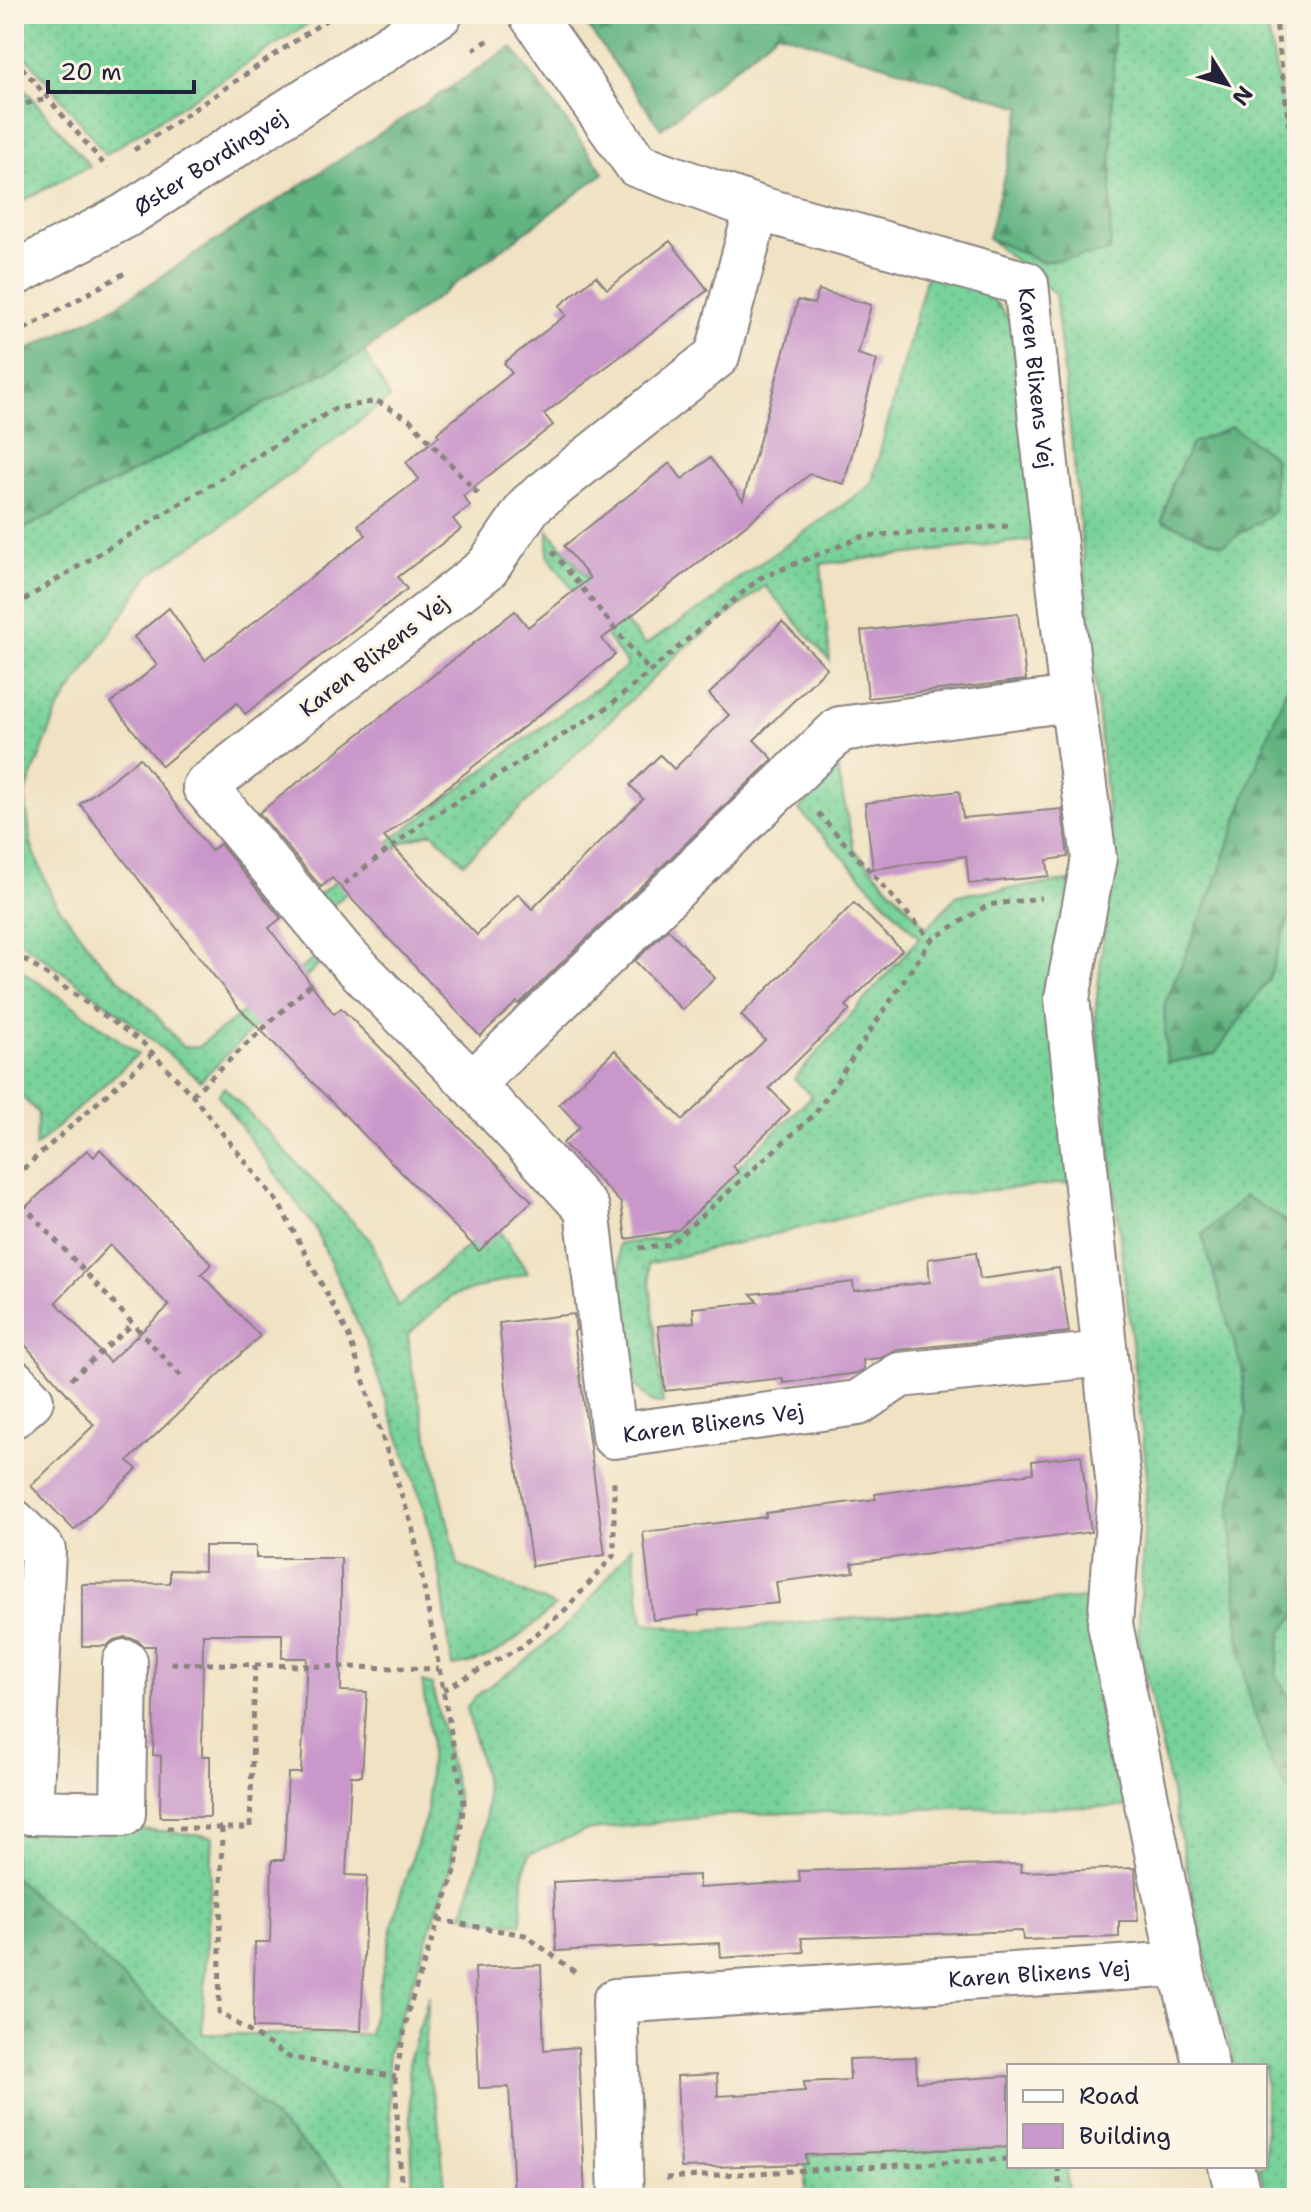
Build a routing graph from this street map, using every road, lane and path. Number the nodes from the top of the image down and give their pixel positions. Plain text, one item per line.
1 (335, 14) edge
2 (440, 14) edge
3 (531, 14) edge
4 (1275, 14) edge
5 (14, 58) edge
6 (48, 99) junction
7 (14, 106) edge
8 (132, 151) dead end
9 (120, 159) dead end
10 (107, 168) junction
11 (94, 175) dead end
12 (1297, 189) edge
13 (757, 208) junction
14 (14, 274) edge
15 (516, 523) junction
16 (1053, 523) junction
17 (14, 606) edge
18 (650, 672) junction
19 (1072, 699) junction
20 (788, 779) junction
21 (1087, 892) junction
22 (308, 911) junction
23 (931, 940) junction
24 (14, 952) edge
25 (343, 953) junction
26 (152, 1054) junction
27 (472, 1084) junction
28 (192, 1095) junction
29 (14, 1177) edge
30 (14, 1195) edge
31 (593, 1255) junction
32 (133, 1324) junction
33 (1104, 1354) junction
34 (182, 1377) dead end
35 (20, 1399) edge
36 (614, 1436) junction
37 (14, 1522) edge
38 (125, 1662) joint
39 (255, 1665) junction
40 (439, 1669) junction
41 (443, 1690) junction
42 (123, 1814) junction
43 (222, 1828) junction
44 (438, 1920) junction
45 (1180, 1964) junction
46 (615, 2001) junction
47 (1205, 2064) edge
48 (396, 2077) junction
49 (1007, 2159) edge
50 (1058, 2168) edge
51 (1232, 2168) edge
52 (621, 2189) edge
53 (402, 2198) edge
54 (1060, 2198) edge
55 (1239, 2198) edge

1 - 8 path
2 - 14 street, Øster Bordingvej
3 - 13 street, Karen Blixens Vej
4 - 12 path
5 - 6 path
6 - 7 path
6 - 10 path
9 - 10 path
10 - 11 path
13 - 15 street, Karen Blixens Vej
13 - 16 street, Karen Blixens Vej
15 - 17 path
15 - 18 path
15 - 22 street, Karen Blixens Vej
16 - 18 path
16 - 19 street, Karen Blixens Vej
18 - 22 path
19 - 20 street
19 - 21 street, Karen Blixens Vej
20 - 23 path
20 - 27 street
21 - 23 path
21 - 33 street, Karen Blixens Vej
22 - 25 street, Karen Blixens Vej
23 - 31 path
24 - 26 path
25 - 27 street, Karen Blixens Vej
25 - 28 path
26 - 28 path
26 - 29 path
27 - 31 street, Karen Blixens Vej
28 - 40 path
30 - 32 path
31 - 36 street, Karen Blixens Vej
32 - 34 path
32 - 35 path
33 - 36 street, Karen Blixens Vej
33 - 45 street, Karen Blixens Vej
36 - 41 path
37 - 42 street
38 - 39 path
38 - 42 street
39 - 40 path
39 - 43 path
40 - 41 path
41 - 44 path
42 - 43 path
43 - 48 path
44 - 46 path
44 - 48 path
45 - 46 street, Karen Blixens Vej
45 - 47 street, Karen Blixens Vej
46 - 52 street
48 - 53 path
49 - 52 path
50 - 54 path
51 - 55 street

